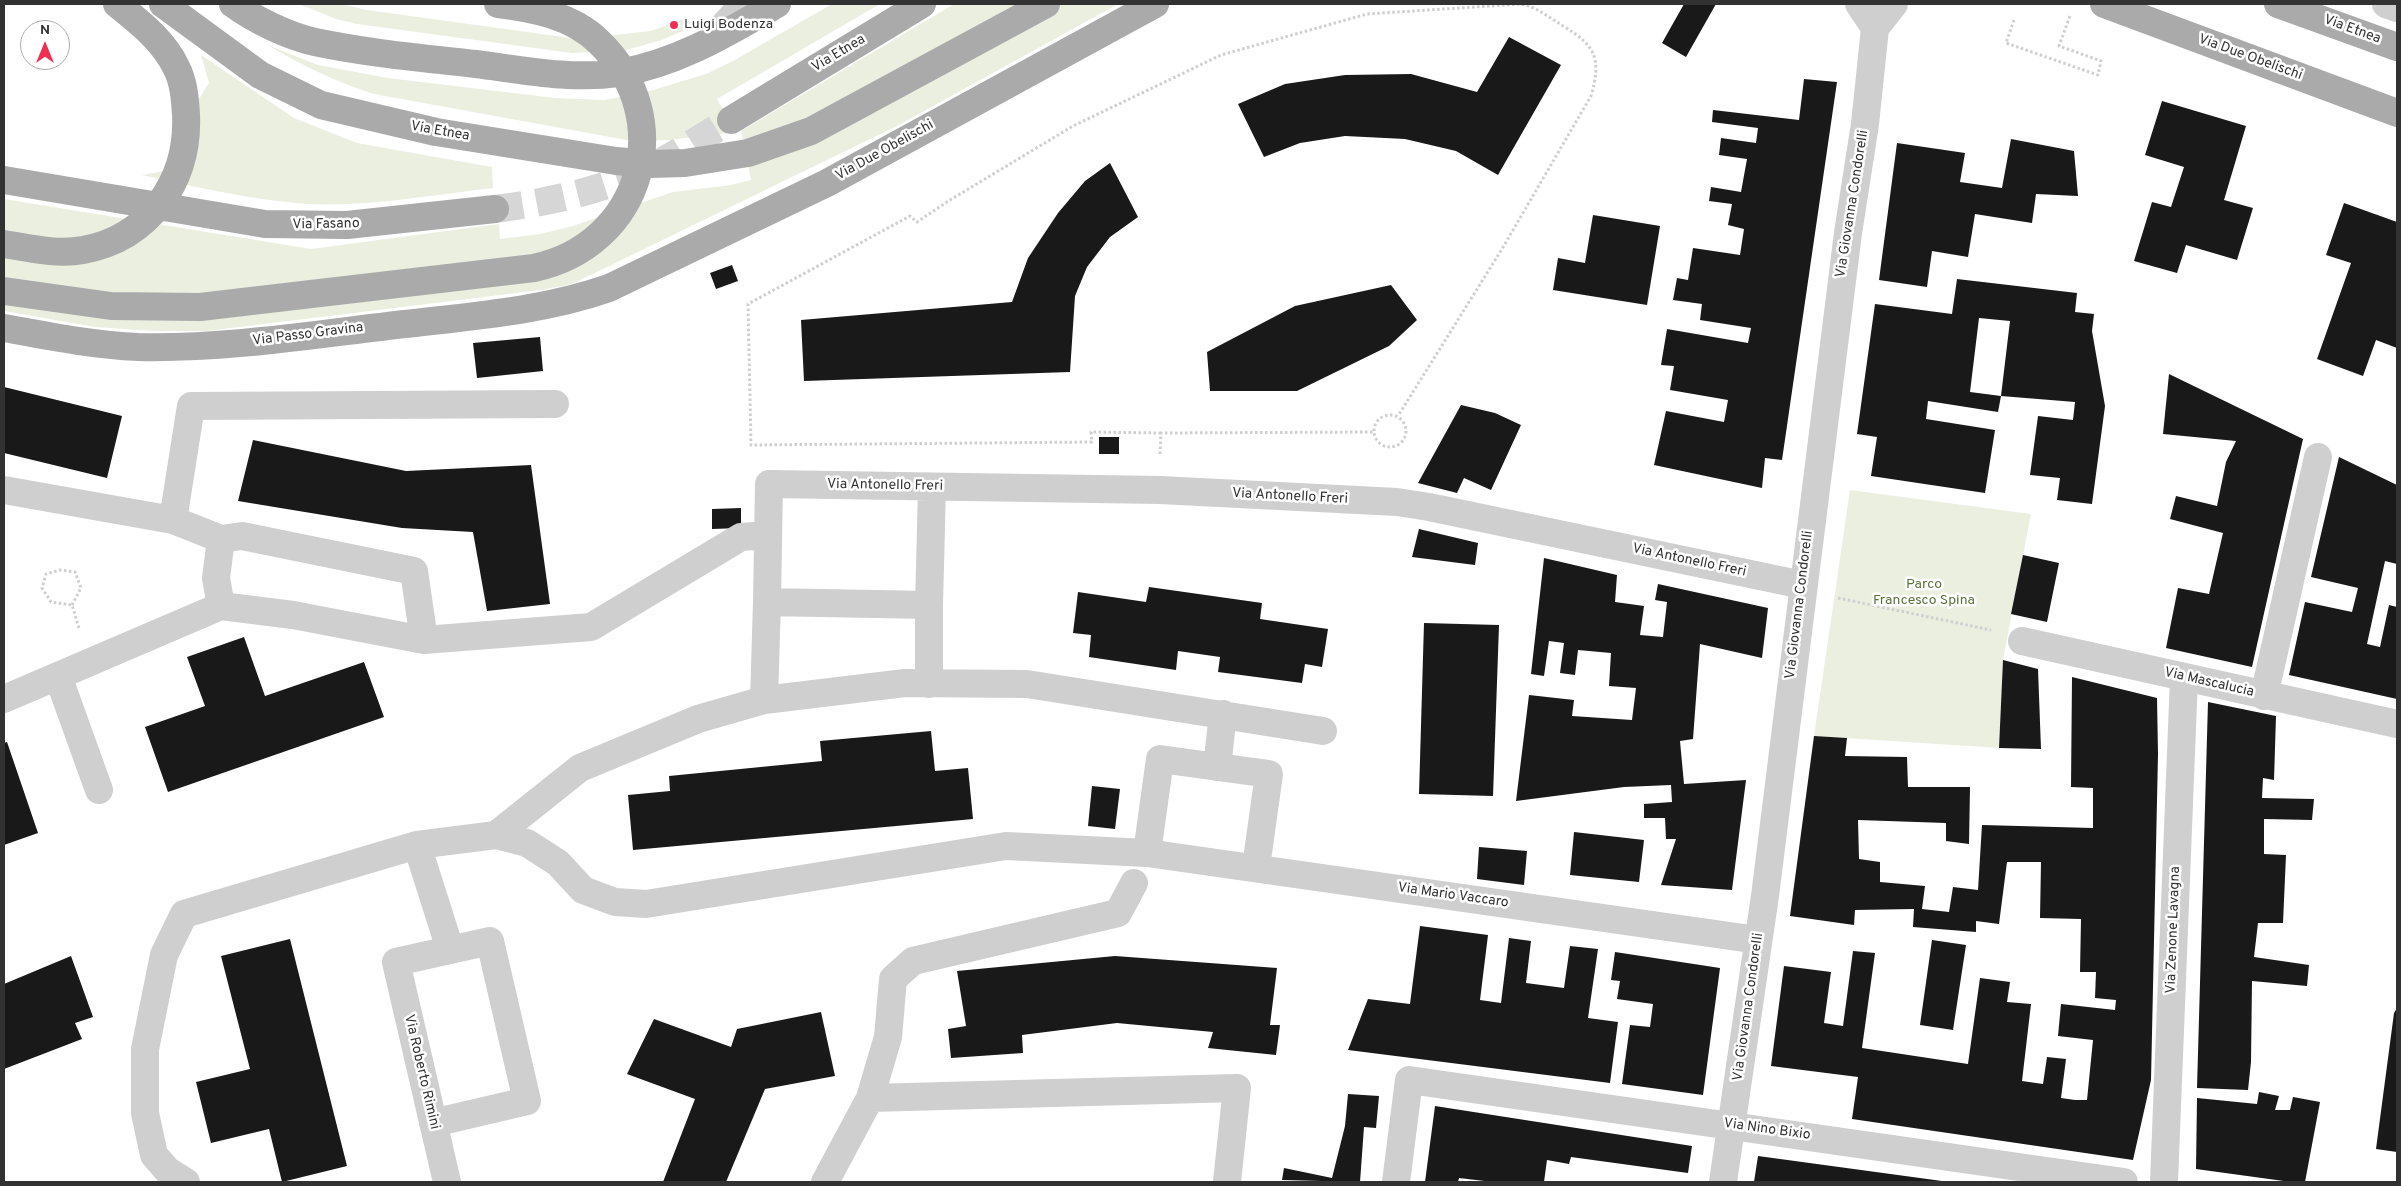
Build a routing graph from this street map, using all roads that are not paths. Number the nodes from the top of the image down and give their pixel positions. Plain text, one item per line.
1 (117, 4) edge
2 (163, 4) edge
3 (233, 4) edge
4 (498, 4) edge
5 (502, 4) edge
6 (744, 4) edge
7 (778, 4) edge
8 (922, 4) edge
9 (1046, 4) edge
10 (1155, 4) edge
11 (1858, 4) edge
12 (1894, 4) edge
13 (2104, 4) edge
14 (2386, 4) edge
15 (2295, 7) edge
16 (2397, 8) edge
17 (1875, 28) junction
18 (704, 47) junction
19 (2397, 47) edge
20 (2397, 113) edge
21 (730, 120) tunnel mouth
22 (4, 180) edge
23 (495, 209) tunnel mouth
24 (4, 244) edge
25 (609, 288) joint
26 (4, 291) edge
27 (4, 328) edge
28 (555, 404) dead end
29 (2318, 457) dead end
30 (932, 488) junction
31 (4, 490) edge
32 (173, 520) junction
33 (768, 535) junction
34 (221, 539) junction
35 (1803, 585) junction
36 (767, 602) junction
37 (929, 605) junction
38 (221, 606) junction
39 (424, 640) junction
40 (2022, 641) road end
41 (58, 676) junction
42 (2184, 677) junction
43 (929, 684) junction
44 (2264, 696) junction
45 (4, 699) edge
46 (764, 700) junction
47 (1223, 714) junction
48 (2397, 724) edge
49 (1323, 731) dead end
50 (1218, 767) junction
51 (99, 790) dead end
52 (496, 835) junction
53 (417, 845) junction
54 (1148, 853) junction
55 (1256, 867) junction
56 (1134, 883) dead end
57 (1758, 940) junction
58 (450, 949) junction
59 (870, 1098) junction
60 (433, 1123) junction
61 (1732, 1125) junction
62 (186, 1182) edge
63 (446, 1182) edge
64 (825, 1182) edge
65 (1228, 1182) edge
66 (1396, 1182) edge
67 (1723, 1182) edge
68 (2124, 1182) edge
69 (2164, 1182) edge

1 - 24 main road
2 - 9 main road, Via Etnea
3 - 18 main road
4 - 5 main road
5 - 26 main road
6 - 18 street
7 - 18 main road
8 - 21 main road, Via Etnea
10 - 25 main road, Via Due Obelischi
11 - 17 street
12 - 17 street
13 - 20 main road, Via Due Obelischi
14 - 16 street
15 - 19 main road, Via Etnea
17 - 35 street, Via Giovanna Condorelli
22 - 23 main road, Via Fasano
25 - 27 main road, Via Passo Gravina
28 - 32 street
29 - 44 street
30 - 33 street, Via Antonello Freri
30 - 35 street, Via Antonello Freri
30 - 37 street
31 - 32 street
32 - 34 street
33 - 36 street
33 - 39 street
34 - 38 street
34 - 39 street
35 - 57 street, Via Giovanna Condorelli
36 - 37 street
36 - 46 street
37 - 43 street
38 - 39 street
38 - 41 street
40 - 42 street, Via Mascalucia
41 - 45 street
41 - 51 street
42 - 44 street, Via Mascalucia
42 - 69 street, Via Zenone Lavagna
43 - 46 street
43 - 47 street
44 - 48 street, Via Mascalucia
46 - 52 street
47 - 49 street
47 - 50 street
50 - 54 street
50 - 55 street
52 - 53 street
52 - 54 street, Via Mario Vaccaro
53 - 58 street
53 - 62 street
54 - 55 street, Via Mario Vaccaro
55 - 57 street, Via Mario Vaccaro
56 - 59 street
57 - 61 street, Via Giovanna Condorelli
58 - 60 street, Via Roberto Rimini
58 - 60 street
59 - 64 street
59 - 65 street
60 - 63 street, Via Roberto Rimini
61 - 66 street, Via Nino Bixio
61 - 67 street, Via Giovanna Condorelli
61 - 68 street, Via Nino Bixio

